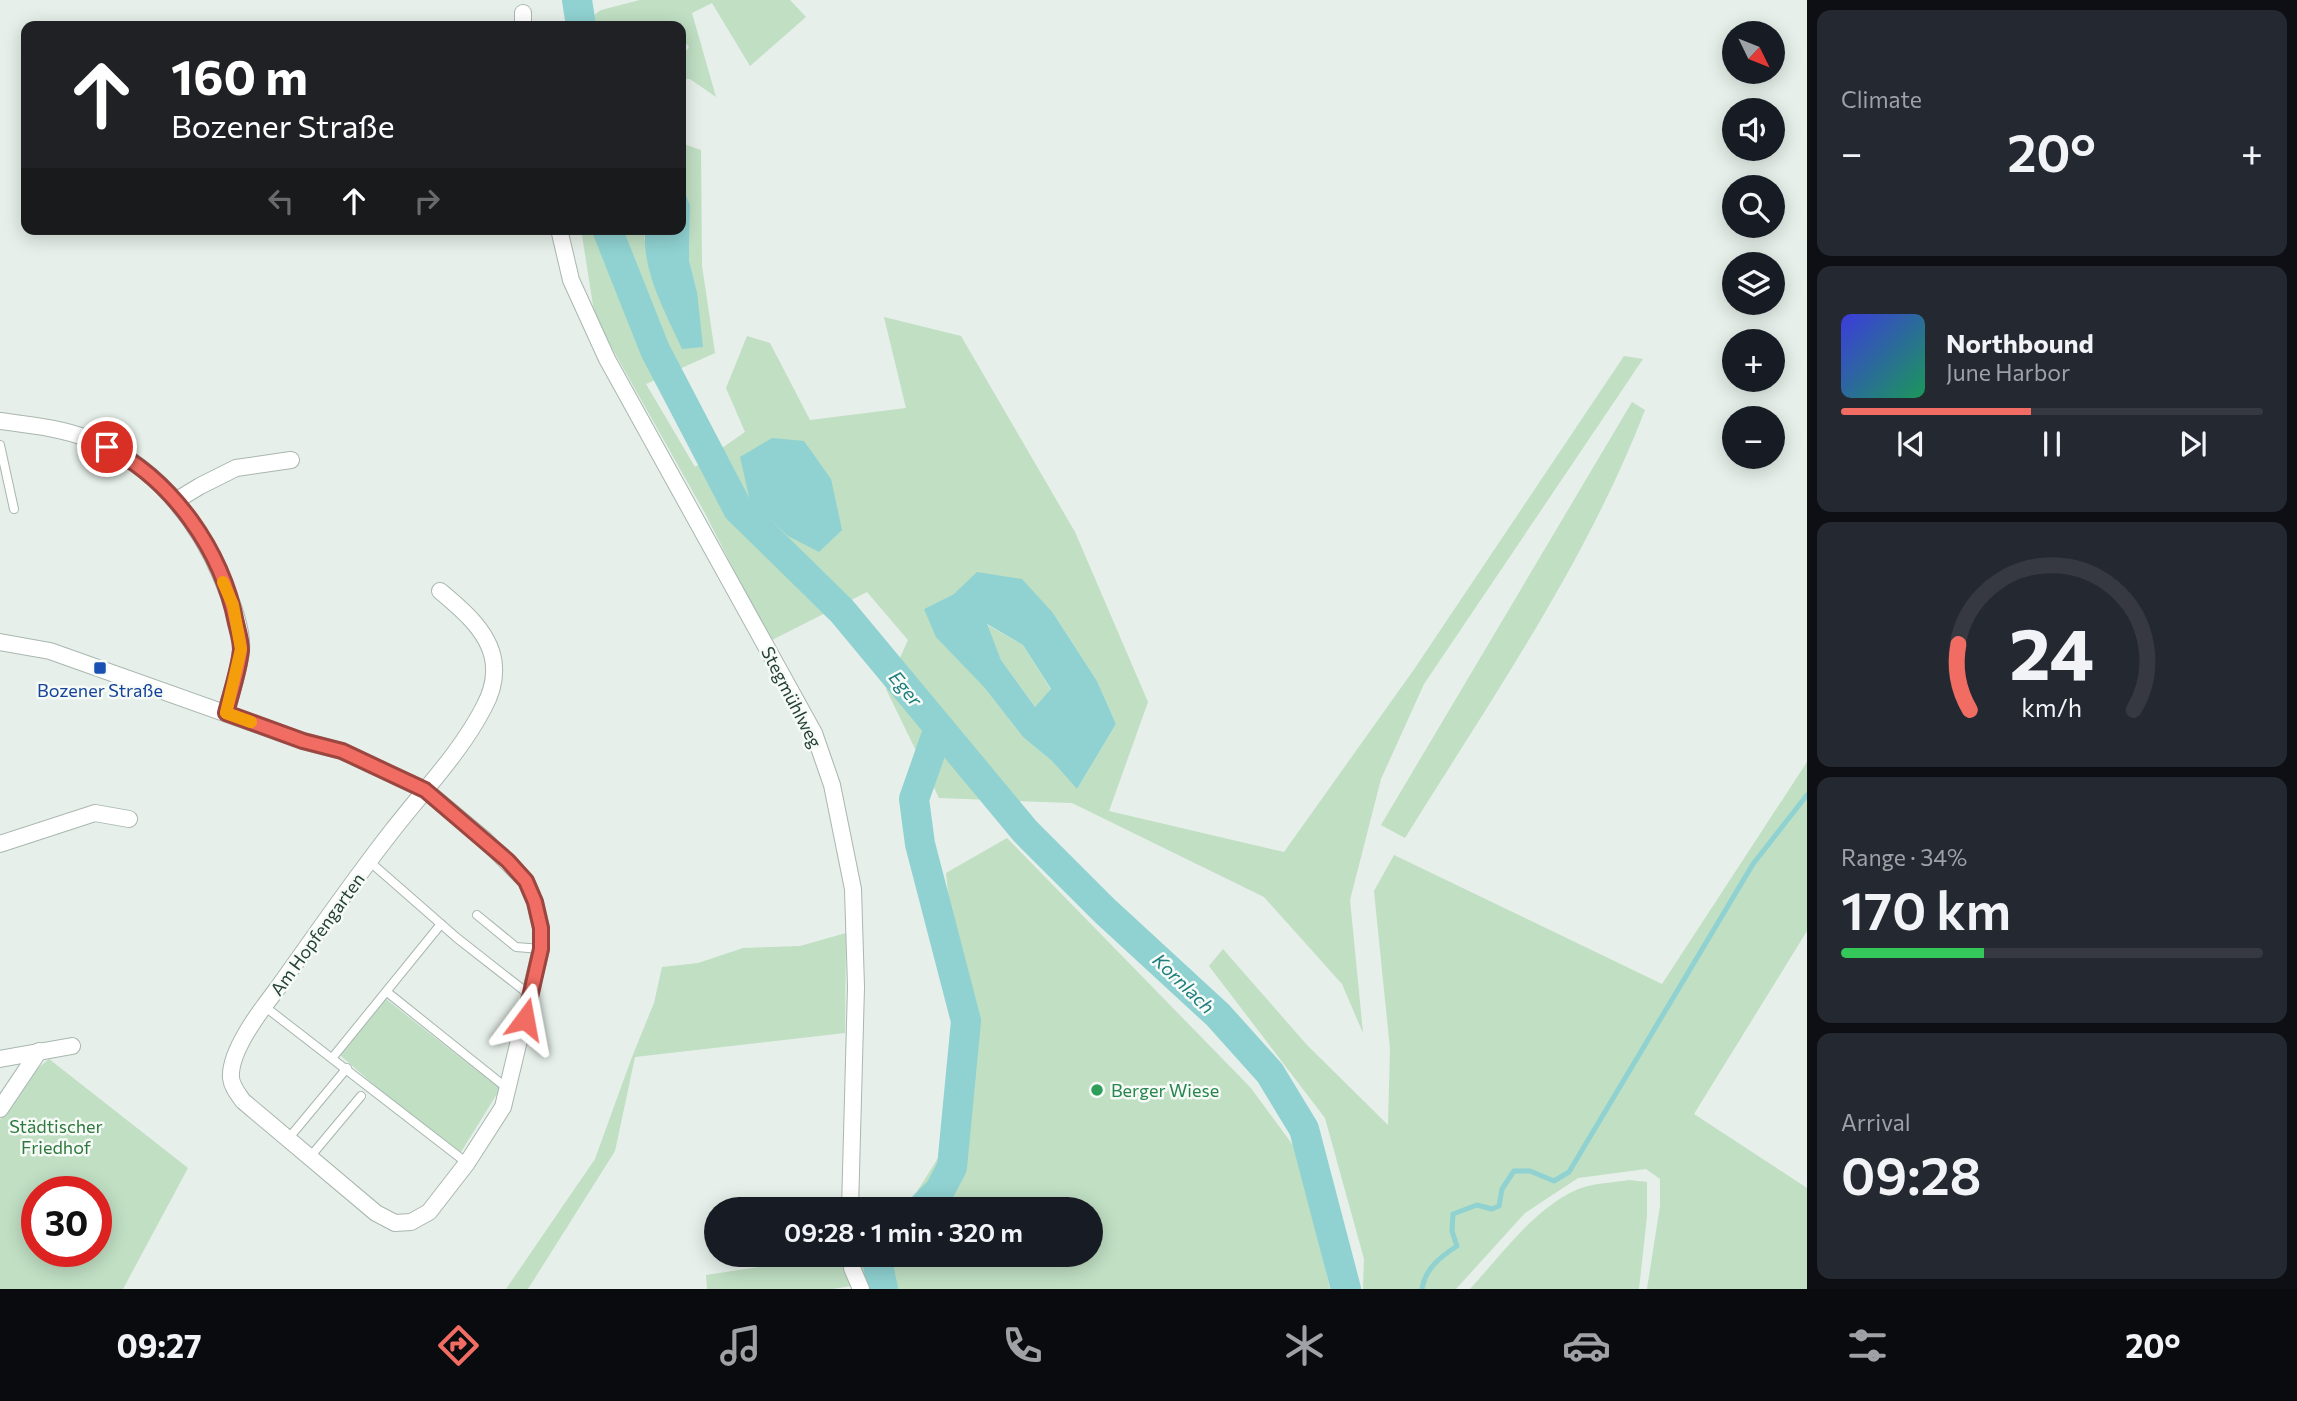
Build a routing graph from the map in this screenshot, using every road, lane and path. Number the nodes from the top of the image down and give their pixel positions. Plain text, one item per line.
1 (560, 235) edge
2 (0, 421) edge
3 (0, 445) edge
4 (290, 460) dead end
5 (177, 500) junction
6 (14, 509) dead end
7 (440, 591) dead end
8 (0, 642) edge
9 (226, 713) junction
10 (425, 790) junction
11 (129, 819) dead end
12 (0, 844) edge
13 (369, 861) junction
14 (477, 915) dead end
15 (441, 924) junction
16 (541, 949) junction
17 (387, 992) junction
18 (531, 996) junction
19 (264, 1006) junction
20 (72, 1046) dead end
21 (39, 1051) junction
22 (333, 1057) junction
23 (0, 1059) edge
24 (347, 1068) junction
25 (508, 1089) junction
26 (361, 1096) dead end
27 (0, 1109) edge
28 (288, 1139) junction
29 (310, 1157) junction
30 (467, 1163) junction
31 (850, 1197) edge
32 (852, 1267) edge
33 (861, 1289) edge

1 - 31 street, Stegmühlweg
2 - 5 street
3 - 6 lane
4 - 5 street
5 - 9 street
7 - 10 street, Am Hopfengarten
8 - 9 street
9 - 10 street, Am Hopfengarten
10 - 13 street, Am Hopfengarten
10 - 16 street, Am Hopfengarten
11 - 12 street
13 - 15 lane, Am Hopfengarten
13 - 19 street, Am Hopfengarten
14 - 16 lane
15 - 17 lane
15 - 18 lane, Am Hopfengarten
16 - 18 street, Am Hopfengarten
17 - 22 lane
17 - 25 lane
18 - 25 street, Am Hopfengarten
19 - 22 lane, Am Hopfengarten
19 - 28 street, Am Hopfengarten
20 - 21 street
21 - 23 street
21 - 27 street
22 - 24 lane, Am Hopfengarten
24 - 28 lane
24 - 30 lane, Am Hopfengarten
25 - 30 street, Am Hopfengarten
26 - 29 lane
28 - 29 street, Am Hopfengarten
29 - 30 street, Am Hopfengarten
32 - 33 street

